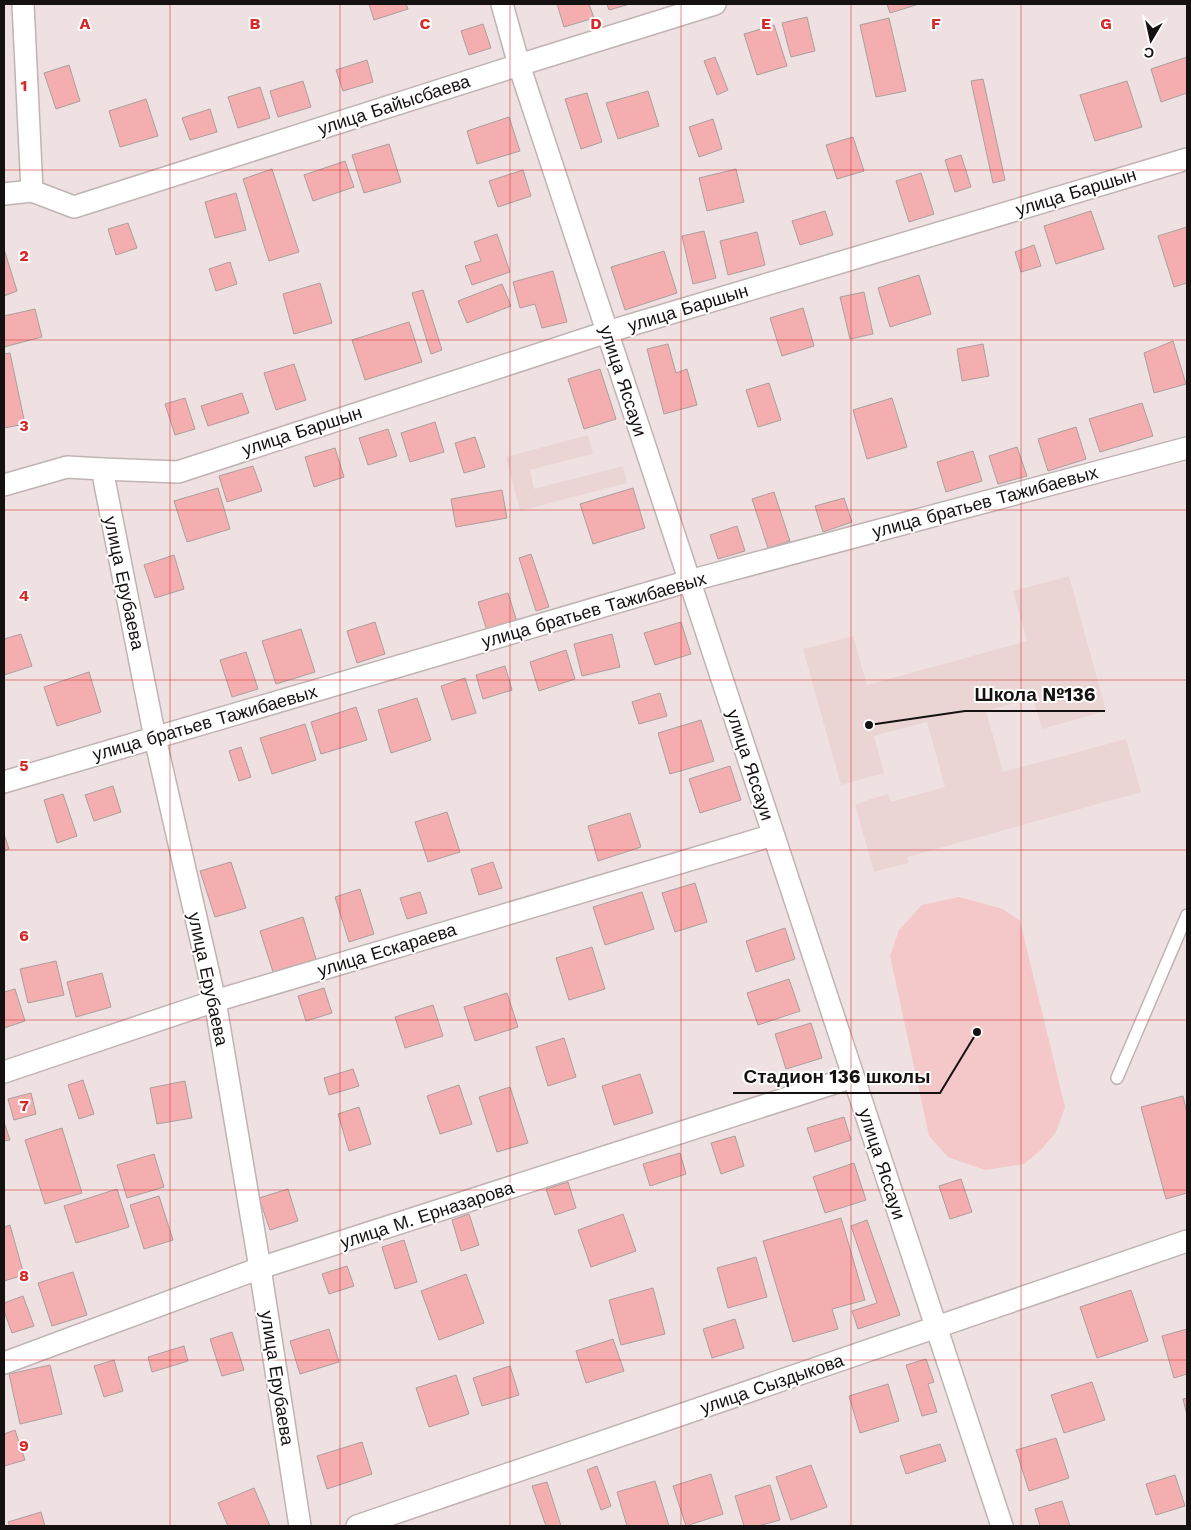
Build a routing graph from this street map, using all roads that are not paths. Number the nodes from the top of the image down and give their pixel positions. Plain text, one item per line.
1 (23, 4) edge
2 (502, 4) edge
3 (715, 4) edge
4 (519, 64) junction
5 (1187, 159) edge
6 (32, 191) junction
7 (4, 194) edge
8 (607, 332) junction
9 (1187, 448) edge
10 (102, 469) junction
11 (4, 485) edge
12 (689, 582) junction
13 (155, 738) junction
14 (4, 782) edge
15 (773, 835) junction
16 (1187, 915) edge
17 (215, 1001) junction
18 (4, 1072) edge
19 (853, 1077) junction
20 (1117, 1078) dead end
21 (1187, 1240) edge
22 (260, 1268) junction
23 (936, 1328) junction
24 (4, 1363) edge
25 (300, 1526) edge
26 (356, 1526) edge
27 (1002, 1526) edge

1 - 6 street
2 - 4 street, улица Яссауи
3 - 4 street, улица Байысбаева
4 - 6 street, улица Байысбаева
4 - 8 street, улица Яссауи
5 - 8 street, улица Баршын
6 - 7 street
8 - 10 street, улица Баршын
8 - 12 street, улица Яссауи
9 - 12 street, улица братьев Тажибаевых
10 - 11 street
10 - 13 street, улица Ерубаева
12 - 13 street, улица братьев Тажибаевых
12 - 15 street, улица Яссауи
13 - 14 street, улица братьев Тажибаевых
13 - 17 street, улица Ерубаева
15 - 17 street, улица Ескараева
15 - 19 street, улица Яссауи
16 - 20 lane
17 - 18 street, улица Ескараева
17 - 22 street, улица Ерубаева
19 - 22 street, улица М. Ерназарова
19 - 23 street, улица Яссауи
21 - 23 street, улица Сыздыкова
22 - 24 street, улица М. Ерназарова
22 - 25 street, улица Ерубаева
23 - 26 street, улица Сыздыкова
23 - 27 street, улица Яссауи

